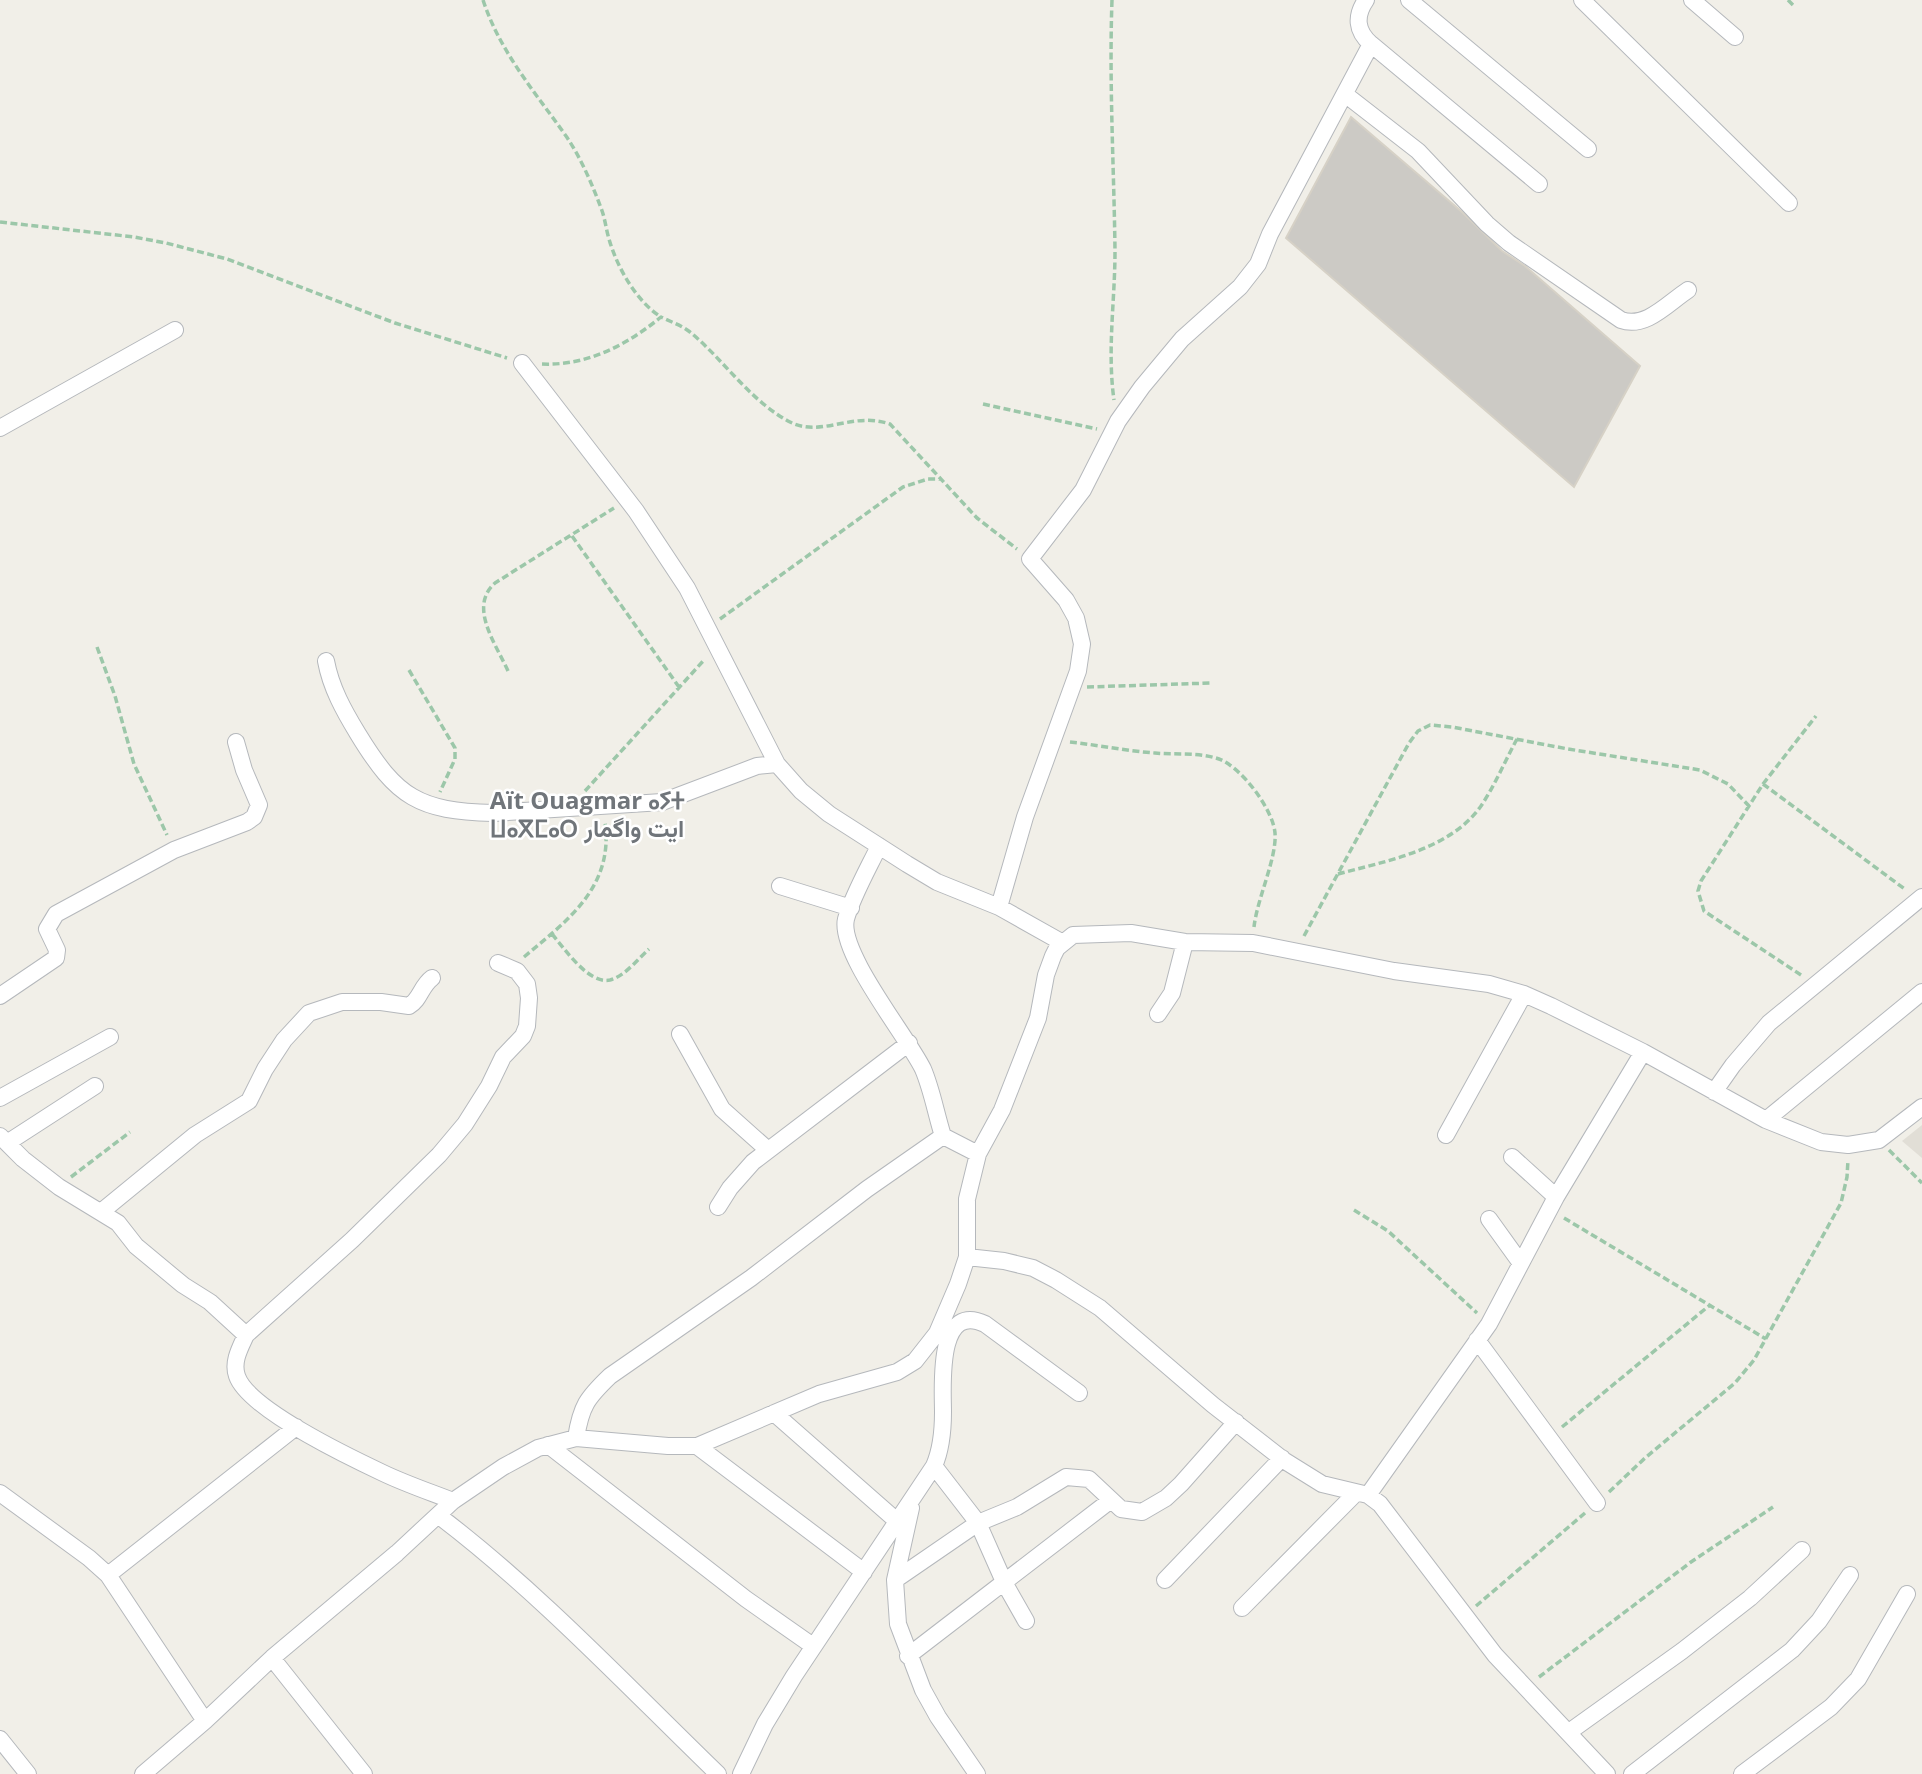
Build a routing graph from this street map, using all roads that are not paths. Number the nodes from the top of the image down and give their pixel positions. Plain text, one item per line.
1 (1366, 0) edge
2 (1409, 0) edge
3 (1582, 0) edge
4 (1692, 0) edge
5 (1735, 37) dead end
6 (1371, 44) junction
7 (1346, 95) junction
8 (1588, 149) dead end
9 (1539, 184) dead end
10 (1789, 203) dead end
11 (1688, 290) dead end
12 (175, 330) dead end
13 (522, 363) road end
14 (0, 428) edge
15 (326, 661) dead end
16 (236, 741) dead end
17 (777, 764) junction
18 (880, 846) junction
19 (780, 886) dead end
20 (1921, 898) edge
21 (999, 907) junction
22 (851, 908) junction
23 (1185, 942) junction
24 (1063, 943) junction
25 (505, 965) road end
26 (432, 978) dead end
27 (1922, 992) edge
28 (1524, 994) junction
29 (0, 996) edge
30 (1158, 1014) dead end
31 (680, 1034) dead end
32 (110, 1037) dead end
33 (909, 1043) junction
34 (1643, 1052) junction
35 (95, 1086) dead end
36 (1714, 1092) junction
37 (0, 1098) edge
38 (1922, 1107) edge
39 (1766, 1120) junction
40 (1446, 1135) dead end
41 (943, 1136) junction
42 (3, 1140) edge
43 (768, 1150) junction
44 (978, 1154) junction
45 (1512, 1157) dead end
46 (1553, 1203) junction
47 (718, 1207) dead end
48 (101, 1212) junction
49 (1489, 1219) dead end
50 (967, 1257) junction
51 (1520, 1262) junction
52 (246, 1335) junction
53 (1477, 1340) junction
54 (1079, 1393) dead end
55 (774, 1413) junction
56 (1236, 1422) junction
57 (296, 1427) junction
58 (576, 1438) junction
59 (548, 1445) junction
60 (697, 1446) junction
61 (1282, 1458) junction
62 (934, 1466) junction
63 (0, 1493) edge
64 (1362, 1494) junction
65 (914, 1495) junction
66 (453, 1500) junction
67 (1111, 1500) junction
68 (1597, 1503) road end
69 (439, 1516) junction
70 (898, 1522) junction
71 (978, 1523) junction
72 (1802, 1550) dead end
73 (864, 1572) junction
74 (108, 1575) junction
75 (1850, 1575) dead end
76 (895, 1580) junction
77 (1166, 1580) dead end
78 (1005, 1584) junction
79 (1907, 1594) dead end
80 (1242, 1608) dead end
81 (1026, 1620) dead end
82 (813, 1646) junction
83 (908, 1656) junction
84 (272, 1658) junction
85 (205, 1721) junction
86 (1569, 1732) junction
87 (0, 1739) edge
88 (28, 1774) edge
89 (143, 1774) edge
90 (364, 1774) edge
91 (718, 1774) edge
92 (741, 1774) edge
93 (976, 1774) edge
94 (1607, 1774) edge
95 (1632, 1774) edge
96 (1742, 1774) edge

1 - 6 street
2 - 8 street
3 - 10 street
4 - 5 street
6 - 7 street
6 - 9 street
7 - 11 street
7 - 21 street
12 - 14 street
13 - 17 street
15 - 17 street
16 - 29 street
17 - 18 street
18 - 21 street
18 - 22 street
19 - 22 street
20 - 36 street
21 - 24 street
22 - 33 street
23 - 24 street
23 - 28 street
23 - 30 street
24 - 44 street
25 - 52 street
26 - 48 street
27 - 39 street
28 - 34 street
28 - 40 street
31 - 43 street
32 - 37 street
33 - 41 street
33 - 43 street
34 - 36 street
34 - 46 street
35 - 42 street
36 - 39 street
38 - 39 street
41 - 44 street
41 - 58 street
42 - 48 street
43 - 47 street
44 - 50 street
45 - 46 street
46 - 51 street
48 - 52 street
49 - 51 street
50 - 55 street
50 - 56 street
51 - 53 street
52 - 57 street
53 - 64 street
53 - 68 street
54 - 62 street
55 - 60 street
55 - 70 street
56 - 61 street
56 - 67 street
57 - 66 street
57 - 74 street
58 - 59 street
58 - 60 street
59 - 66 street
59 - 82 street
60 - 73 street
61 - 64 street
61 - 77 street
62 - 65 street
62 - 71 street
63 - 74 street
64 - 80 street
64 - 86 street
65 - 70 street
65 - 76 street
66 - 69 street
67 - 71 street
67 - 78 street
69 - 84 street
69 - 91 street
70 - 73 street
71 - 76 street
71 - 78 street
72 - 86 street
73 - 82 street
74 - 85 street
75 - 95 street
76 - 83 street
78 - 81 street
78 - 83 street
79 - 96 street
82 - 92 street
83 - 93 street
84 - 85 street
84 - 90 street
85 - 89 street
86 - 94 street
87 - 88 street

